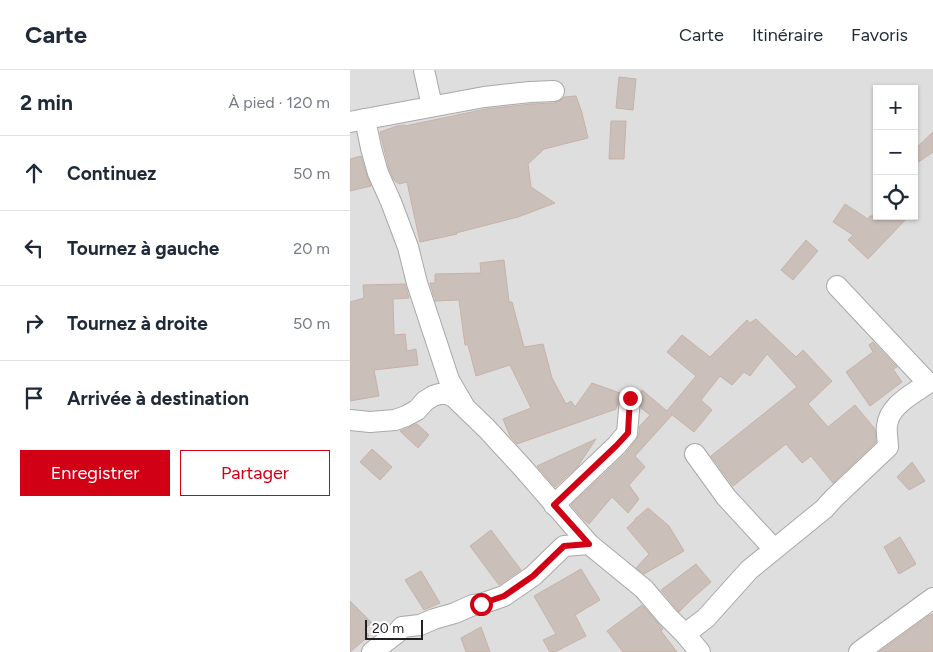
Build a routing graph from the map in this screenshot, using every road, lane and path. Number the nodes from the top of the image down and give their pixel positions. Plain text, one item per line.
1 (424, 70) edge
2 (554, 91) dead end
3 (432, 106) junction
4 (358, 120) edge
5 (838, 286) dead end
6 (630, 398) dead end
7 (464, 406) junction
8 (350, 420) edge
9 (695, 454) dead end
10 (554, 505) junction
11 (589, 544) junction
12 (774, 549) junction
13 (933, 598) edge
14 (685, 634) junction
15 (372, 652) edge
16 (700, 652) edge
17 (859, 652) edge

1 - 3 street
2 - 3 street
3 - 4 street
4 - 7 street
5 - 12 street
6 - 10 street
7 - 8 street
7 - 10 street
9 - 12 street
10 - 11 street
11 - 14 street
11 - 15 street
12 - 14 street
13 - 17 street
14 - 16 street

